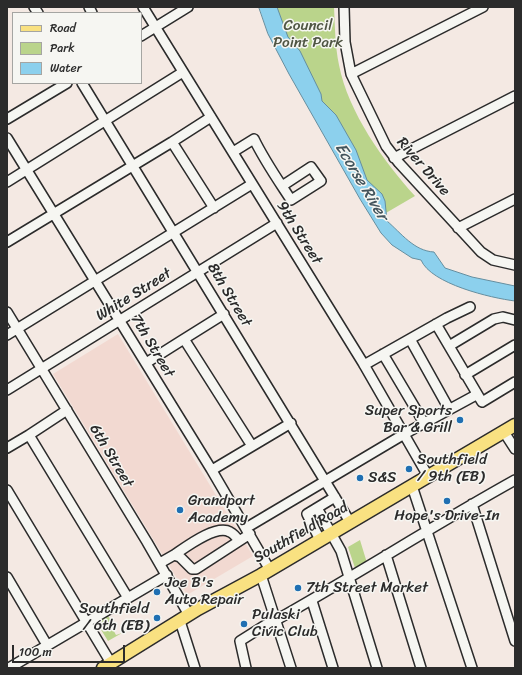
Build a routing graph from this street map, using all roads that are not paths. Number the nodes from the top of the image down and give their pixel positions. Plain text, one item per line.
1 (143, 7) edge
2 (188, 7) edge
3 (344, 7) edge
4 (483, 7) edge
5 (155, 27) junction
6 (142, 35) edge
7 (183, 72) junction
8 (351, 74) junction
9 (65, 84) edge
10 (83, 84) edge
11 (515, 96) edge
12 (211, 117) junction
13 (7, 119) edge
14 (105, 121) junction
15 (7, 138) edge
16 (172, 142) junction
17 (233, 152) junction
18 (394, 158) junction
19 (133, 165) junction
20 (26, 169) junction
21 (7, 182) edge
22 (252, 184) junction
23 (282, 186) dead end
24 (515, 199) edge
25 (214, 208) junction
26 (54, 214) junction
27 (277, 223) junction
28 (458, 228) junction
29 (174, 232) junction
30 (7, 242) edge
31 (515, 265) edge
32 (198, 271) junction
33 (96, 281) junction
34 (470, 307) dead end
35 (7, 312) edge
36 (224, 314) junction
37 (120, 320) junction
38 (515, 320) edge
39 (436, 324) junction
40 (17, 329) junction
41 (7, 335) edge
42 (184, 339) junction
43 (410, 339) junction
44 (449, 346) junction
45 (515, 346) edge
46 (383, 354) junction
47 (146, 363) junction
48 (364, 365) junction
49 (42, 369) junction
50 (465, 375) junction
51 (515, 382) edge
52 (7, 390) edge
53 (476, 395) junction
54 (449, 409) junction
55 (67, 410) junction
56 (291, 423) junction
57 (424, 423) junction
58 (515, 425) edge
59 (504, 432) junction
60 (405, 434) junction
61 (29, 435) junction
62 (252, 446) junction
63 (7, 448) edge
64 (515, 449) edge
65 (212, 470) junction
66 (428, 476) junction
67 (515, 480) edge
68 (326, 481) junction
69 (412, 486) junction
70 (7, 490) edge
71 (335, 497) junction
72 (472, 504) junction
73 (317, 508) junction
74 (350, 522) junction
75 (428, 530) junction
76 (248, 531) junction
77 (333, 533) junction
78 (320, 540) junction
79 (239, 541) junction
80 (174, 555) junction
81 (386, 555) junction
82 (160, 563) junction
83 (266, 572) junction
84 (167, 575) junction
85 (7, 577) edge
86 (348, 578) junction
87 (128, 598) junction
88 (312, 601) junction
89 (185, 618) junction
90 (276, 620) junction
91 (86, 622) junction
92 (515, 641) edge
93 (48, 645) junction
94 (107, 665) edge
95 (8, 668) edge
96 (195, 668) edge
97 (246, 668) edge
98 (291, 668) edge
99 (333, 668) edge
100 (377, 668) edge
101 (421, 668) edge
102 (472, 668) edge

1 - 5 street, 9th Street
2 - 5 street
3 - 8 street, River Drive
4 - 8 street
5 - 6 street
5 - 7 street, 9th Street
7 - 12 street, 9th Street
7 - 14 street
8 - 18 street, River Drive
9 - 13 street
10 - 14 street, 8th Street
11 - 18 street
12 - 16 street
12 - 17 street, 9th Street
14 - 19 street, 8th Street
14 - 20 street
15 - 20 street, 7th Street
16 - 19 street
16 - 25 street
17 - 22 street, 9th Street
17 - 23 street
18 - 28 street, River Drive
19 - 26 street
19 - 29 street, 8th Street
20 - 21 street
20 - 26 street, 7th Street
22 - 25 street
22 - 27 street, 9th Street
24 - 28 street
25 - 29 street
26 - 30 street
26 - 33 street, 7th Street
27 - 32 street, White Street
27 - 48 street, 9th Street
28 - 31 street, River Drive
29 - 32 street, 8th Street
29 - 33 street
32 - 36 street, 8th Street
32 - 37 street, White Street
33 - 37 street, 7th Street
33 - 40 street
34 - 39 street
35 - 40 street, 6th Street
36 - 42 street
36 - 56 street, 8th Street
37 - 47 street, 7th Street
37 - 49 street, White Street
38 - 44 street
39 - 43 street
39 - 44 street
40 - 41 street
40 - 49 street, 6th Street
42 - 47 street
42 - 62 street
43 - 46 street
43 - 54 street
44 - 50 street
45 - 50 street
46 - 48 street
46 - 57 street
47 - 65 street, 7th Street
48 - 60 street, 9th Street
49 - 52 street, White Street
49 - 55 street, 6th Street
50 - 53 street
51 - 53 street
53 - 54 street
54 - 57 street
55 - 61 street
55 - 82 street, 6th Street
56 - 62 street
56 - 68 street, 8th Street
57 - 60 street
58 - 59 main road, Southfield Road
59 - 64 street
59 - 66 main road, Southfield Road
60 - 66 street, 9th Street
60 - 68 street
61 - 63 street
61 - 87 street
62 - 65 street
65 - 76 street, 7th Street
66 - 69 main road, Southfield Road
67 - 72 street
68 - 71 street, 8th Street
68 - 76 street
69 - 74 main road, Southfield Road
69 - 75 street
70 - 91 street
71 - 73 street
71 - 74 street, 8th Street
72 - 75 street
72 - 92 street
73 - 77 street
73 - 78 street
74 - 77 main road, Southfield Road
75 - 81 street
75 - 102 street
76 - 79 street
76 - 83 street, 7th Street
77 - 78 main road, Southfield Road
77 - 86 street
78 - 83 main road, Southfield Road
79 - 80 street
79 - 80 street
80 - 82 street
81 - 86 street
81 - 101 street
82 - 84 street, 6th Street
83 - 89 main road, Southfield Road
83 - 90 street, 7th Street
84 - 87 street
84 - 89 street, 6th Street
85 - 93 street
86 - 88 street
86 - 100 street
87 - 91 street
88 - 90 street
88 - 99 street
89 - 94 main road, Southfield Road
89 - 96 street, 6th Street
90 - 97 street
90 - 98 street, 7th Street
91 - 93 street
91 - 94 street
93 - 95 street

